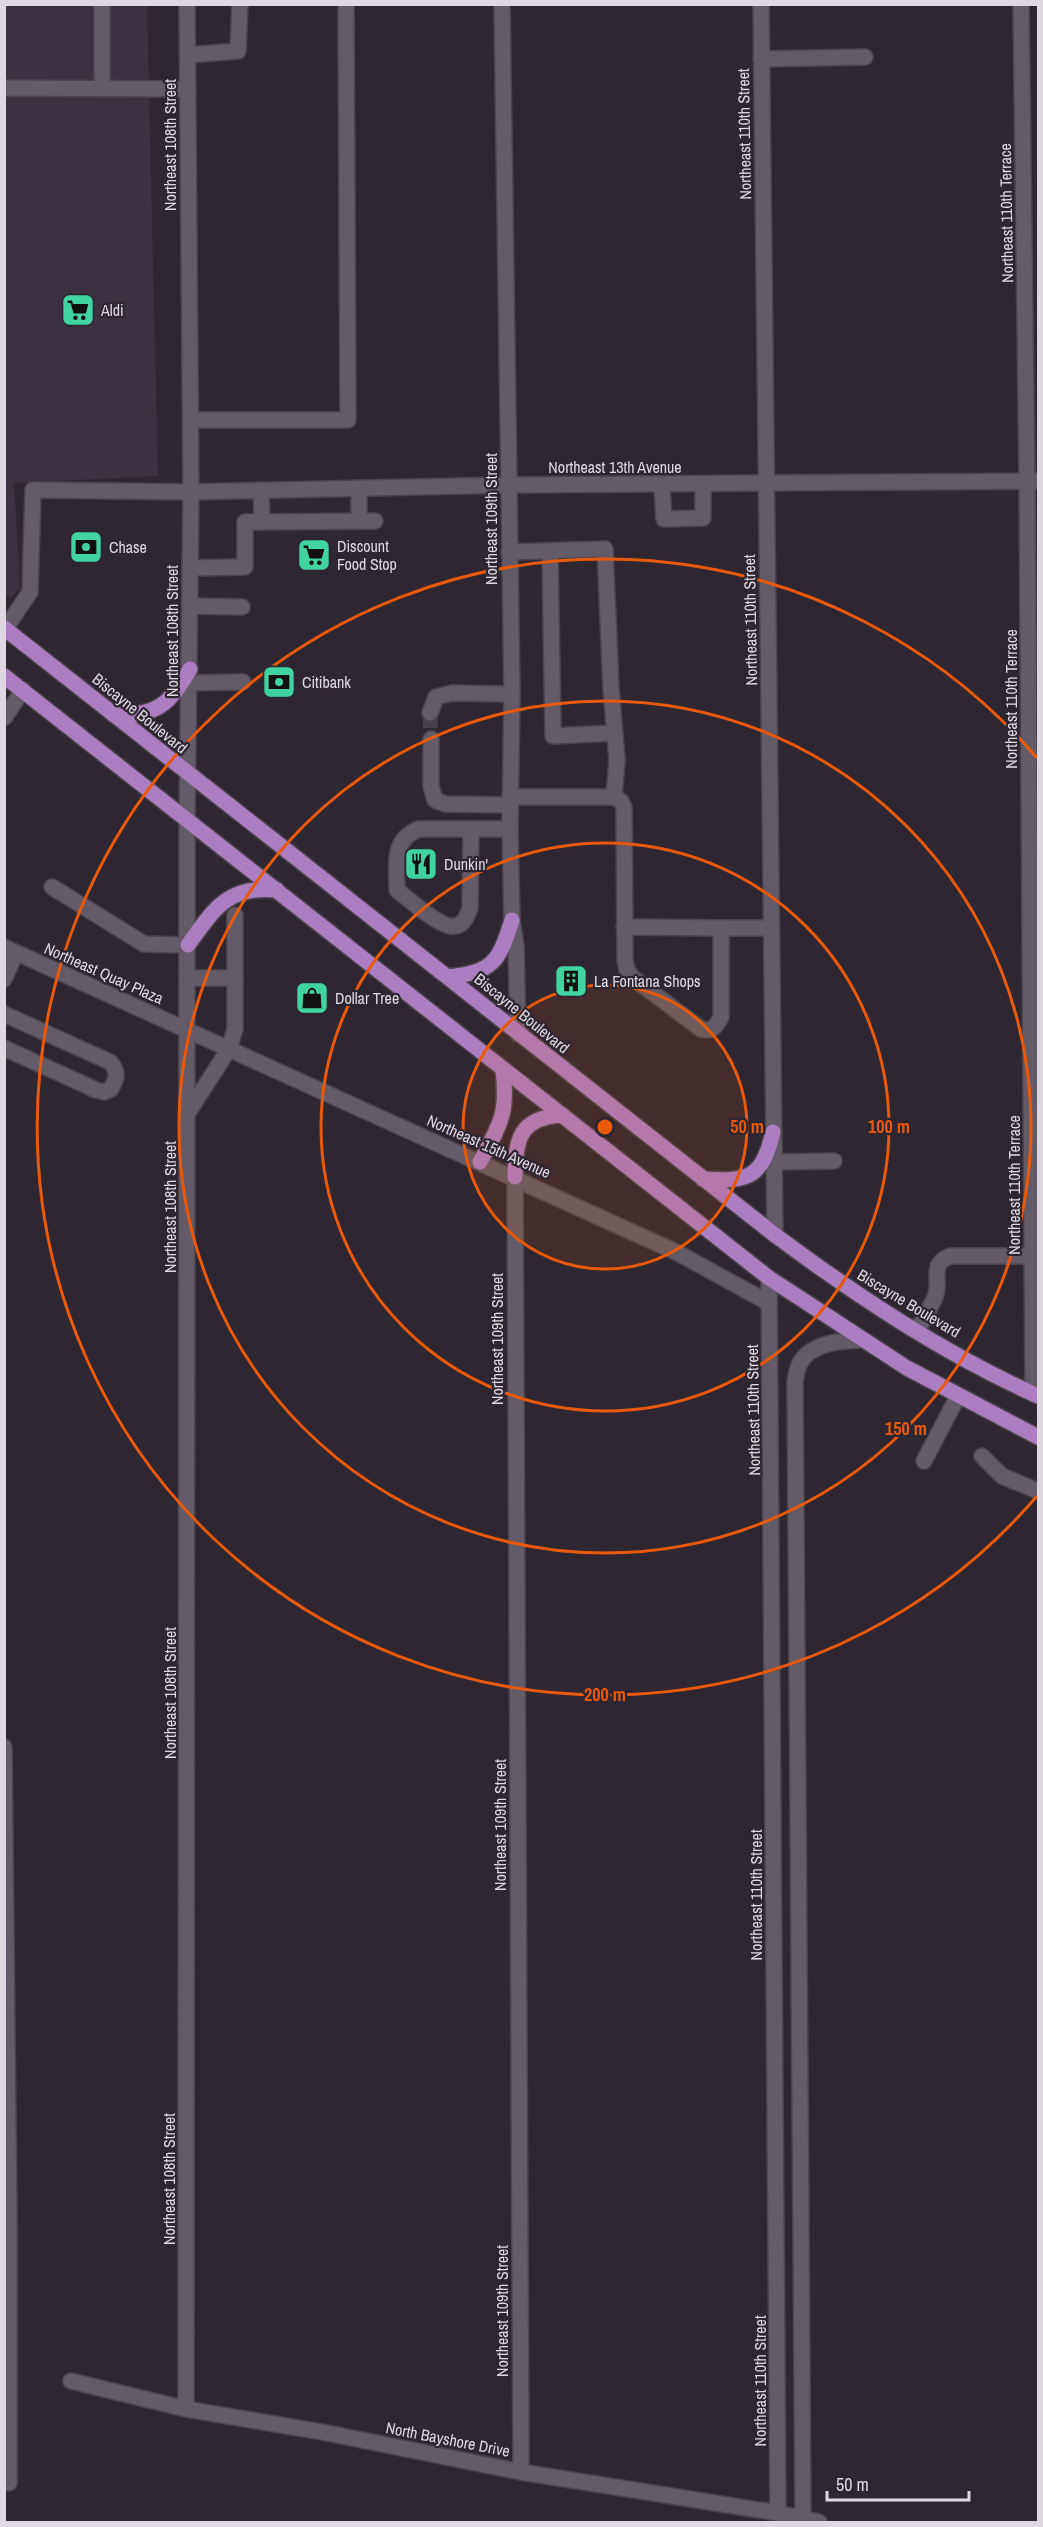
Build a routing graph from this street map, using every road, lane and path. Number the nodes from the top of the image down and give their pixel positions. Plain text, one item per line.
1 (102, 4) edge
2 (187, 4) edge
3 (240, 4) edge
4 (346, 4) edge
5 (502, 4) edge
6 (760, 4) edge
7 (1021, 4) edge
8 (188, 55) junction
9 (865, 57) dead end
10 (761, 60) junction
11 (4, 88) edge
12 (102, 88) junction
13 (188, 89) junction
14 (191, 420) junction
15 (1033, 481) edge
16 (767, 482) junction
17 (703, 484) junction
18 (509, 485) junction
19 (662, 486) junction
20 (359, 488) junction
21 (261, 490) junction
22 (191, 492) junction
23 (359, 520) junction
24 (262, 521) junction
25 (375, 521) dead end
26 (550, 551) junction
27 (509, 552) junction
28 (190, 568) junction
29 (190, 606) junction
30 (242, 607) dead end
31 (5, 629) edge
32 (4, 676) edge
33 (190, 676) junction
34 (243, 682) dead end
35 (23, 690) junction
36 (512, 694) junction
37 (430, 713) dead end
38 (114, 715) junction
39 (4, 718) edge
40 (615, 733) junction
41 (431, 740) tunnel mouth
42 (189, 775) junction
43 (614, 796) junction
44 (510, 801) junction
45 (187, 819) junction
46 (471, 829) junction
47 (510, 829) junction
48 (52, 887) dead end
49 (277, 890) junction
50 (235, 915) dead end
51 (512, 920) junction
52 (624, 927) junction
53 (721, 928) junction
54 (771, 928) junction
55 (188, 945) junction
56 (10, 950) edge
57 (448, 977) junction
58 (188, 978) junction
59 (235, 978) junction
60 (4, 979) edge
61 (4, 1014) edge
62 (189, 1030) junction
63 (518, 1034) junction
64 (4, 1048) edge
65 (229, 1048) junction
66 (503, 1069) junction
67 (189, 1111) junction
68 (562, 1115) junction
69 (773, 1132) junction
70 (834, 1161) dead end
71 (480, 1162) junction
72 (774, 1162) junction
73 (515, 1177) junction
74 (703, 1179) junction
75 (775, 1235) junction
76 (1032, 1256) junction
77 (769, 1278) junction
78 (769, 1303) junction
79 (1035, 1309) edge
80 (917, 1331) junction
81 (862, 1340) junction
82 (771, 1381) junction
83 (795, 1382) junction
84 (1036, 1394) edge
85 (958, 1396) junction
86 (1038, 1437) edge
87 (982, 1456) dead end
88 (924, 1461) dead end
89 (1038, 1491) edge
90 (4, 1747) edge
91 (799, 1922) junction
92 (775, 1923) junction
93 (7, 2225) edge
94 (71, 2381) dead end
95 (186, 2409) junction
96 (521, 2472) junction
97 (9, 2483) dead end
98 (778, 2513) junction
99 (803, 2519) junction
100 (819, 2523) edge

1 - 12 street
2 - 8 street, Northeast 108th Street
3 - 8 street
4 - 14 street
5 - 18 street, Northeast 109th Street
6 - 10 street, Northeast 110th Street
7 - 15 street, Northeast 110th Terrace
8 - 13 street, Northeast 108th Street
9 - 10 street
10 - 16 street, Northeast 110th Street
11 - 12 street
12 - 13 street
13 - 14 street, Northeast 108th Street
14 - 22 street, Northeast 108th Street
15 - 16 street, Northeast 13th Avenue
15 - 76 street, Northeast 110th Terrace
16 - 17 street, Northeast 13th Avenue
16 - 54 street, Northeast 110th Street
17 - 19 street, Northeast 13th Avenue
17 - 19 street
18 - 19 street, Northeast 13th Avenue
18 - 20 street, Northeast 13th Avenue
18 - 27 street, Northeast 109th Street
20 - 21 street, Northeast 13th Avenue
20 - 23 street
21 - 22 street, Northeast 13th Avenue
21 - 24 street
22 - 28 street, Northeast 108th Street
22 - 31 street, Northeast 13th Avenue
23 - 24 street
23 - 25 street
24 - 28 street
26 - 27 street
26 - 40 street
26 - 40 street
27 - 36 street, Northeast 109th Street
28 - 29 street, Northeast 108th Street
29 - 30 street
29 - 33 street, Northeast 108th Street
31 - 38 main road, Biscayne Boulevard
32 - 35 main road
33 - 34 street
33 - 38 main road
33 - 42 street, Northeast 108th Street
35 - 39 street
35 - 45 main road
36 - 37 street
36 - 44 street, Northeast 109th Street
38 - 42 main road, Biscayne Boulevard
40 - 43 street
41 - 44 street
42 - 45 street, Northeast 108th Street
42 - 57 main road, Biscayne Boulevard
43 - 44 street
43 - 52 street
44 - 47 street, Northeast 109th Street
45 - 49 main road
45 - 55 street, Northeast 108th Street
46 - 46 street
46 - 47 street
47 - 51 street, Northeast 109th Street
48 - 55 street
49 - 55 main road
49 - 66 main road
50 - 59 street
51 - 57 main road
51 - 63 street, Northeast 109th Street
52 - 53 street
52 - 53 street
53 - 54 street
54 - 69 street, Northeast 110th Street
55 - 58 street, Northeast 108th Street
56 - 60 street
56 - 62 street, Northeast Quay Plaza
57 - 63 main road, Biscayne Boulevard
58 - 59 street
58 - 62 street, Northeast 108th Street
59 - 65 street
61 - 64 street
62 - 65 street, Northeast 15th Avenue
62 - 67 street, Northeast 108th Street
63 - 74 main road, Biscayne Boulevard
65 - 67 street
65 - 71 street, Northeast 15th Avenue
66 - 68 main road
66 - 71 main road
67 - 95 street, Northeast 108th Street
68 - 73 main road
68 - 77 main road
69 - 72 street, Northeast 110th Street
69 - 74 main road
70 - 72 street
71 - 73 street, Northeast 15th Avenue
72 - 75 street, Northeast 110th Street
73 - 78 street, Northeast 15th Avenue
73 - 96 street, Northeast 109th Street
74 - 75 main road, Biscayne Boulevard
75 - 80 main road, Biscayne Boulevard
76 - 79 street, Northeast 110th Terrace
76 - 80 street
77 - 78 street, Northeast 110th Street
77 - 81 main road
78 - 82 street, Northeast 110th Street
79 - 84 street, Northeast 110th Terrace
80 - 84 main road, Biscayne Boulevard
81 - 83 street
81 - 85 main road
82 - 83 street
82 - 92 street, Northeast 110th Street
83 - 91 street
85 - 86 main road
85 - 88 street
87 - 89 street
90 - 93 street
91 - 92 street
91 - 99 street
92 - 98 street, Northeast 110th Street
93 - 97 street
94 - 95 street, North Bayshore Drive
95 - 96 street, North Bayshore Drive
96 - 98 street, North Bayshore Drive
98 - 99 street, North Bayshore Drive
99 - 100 street, North Bayshore Drive

